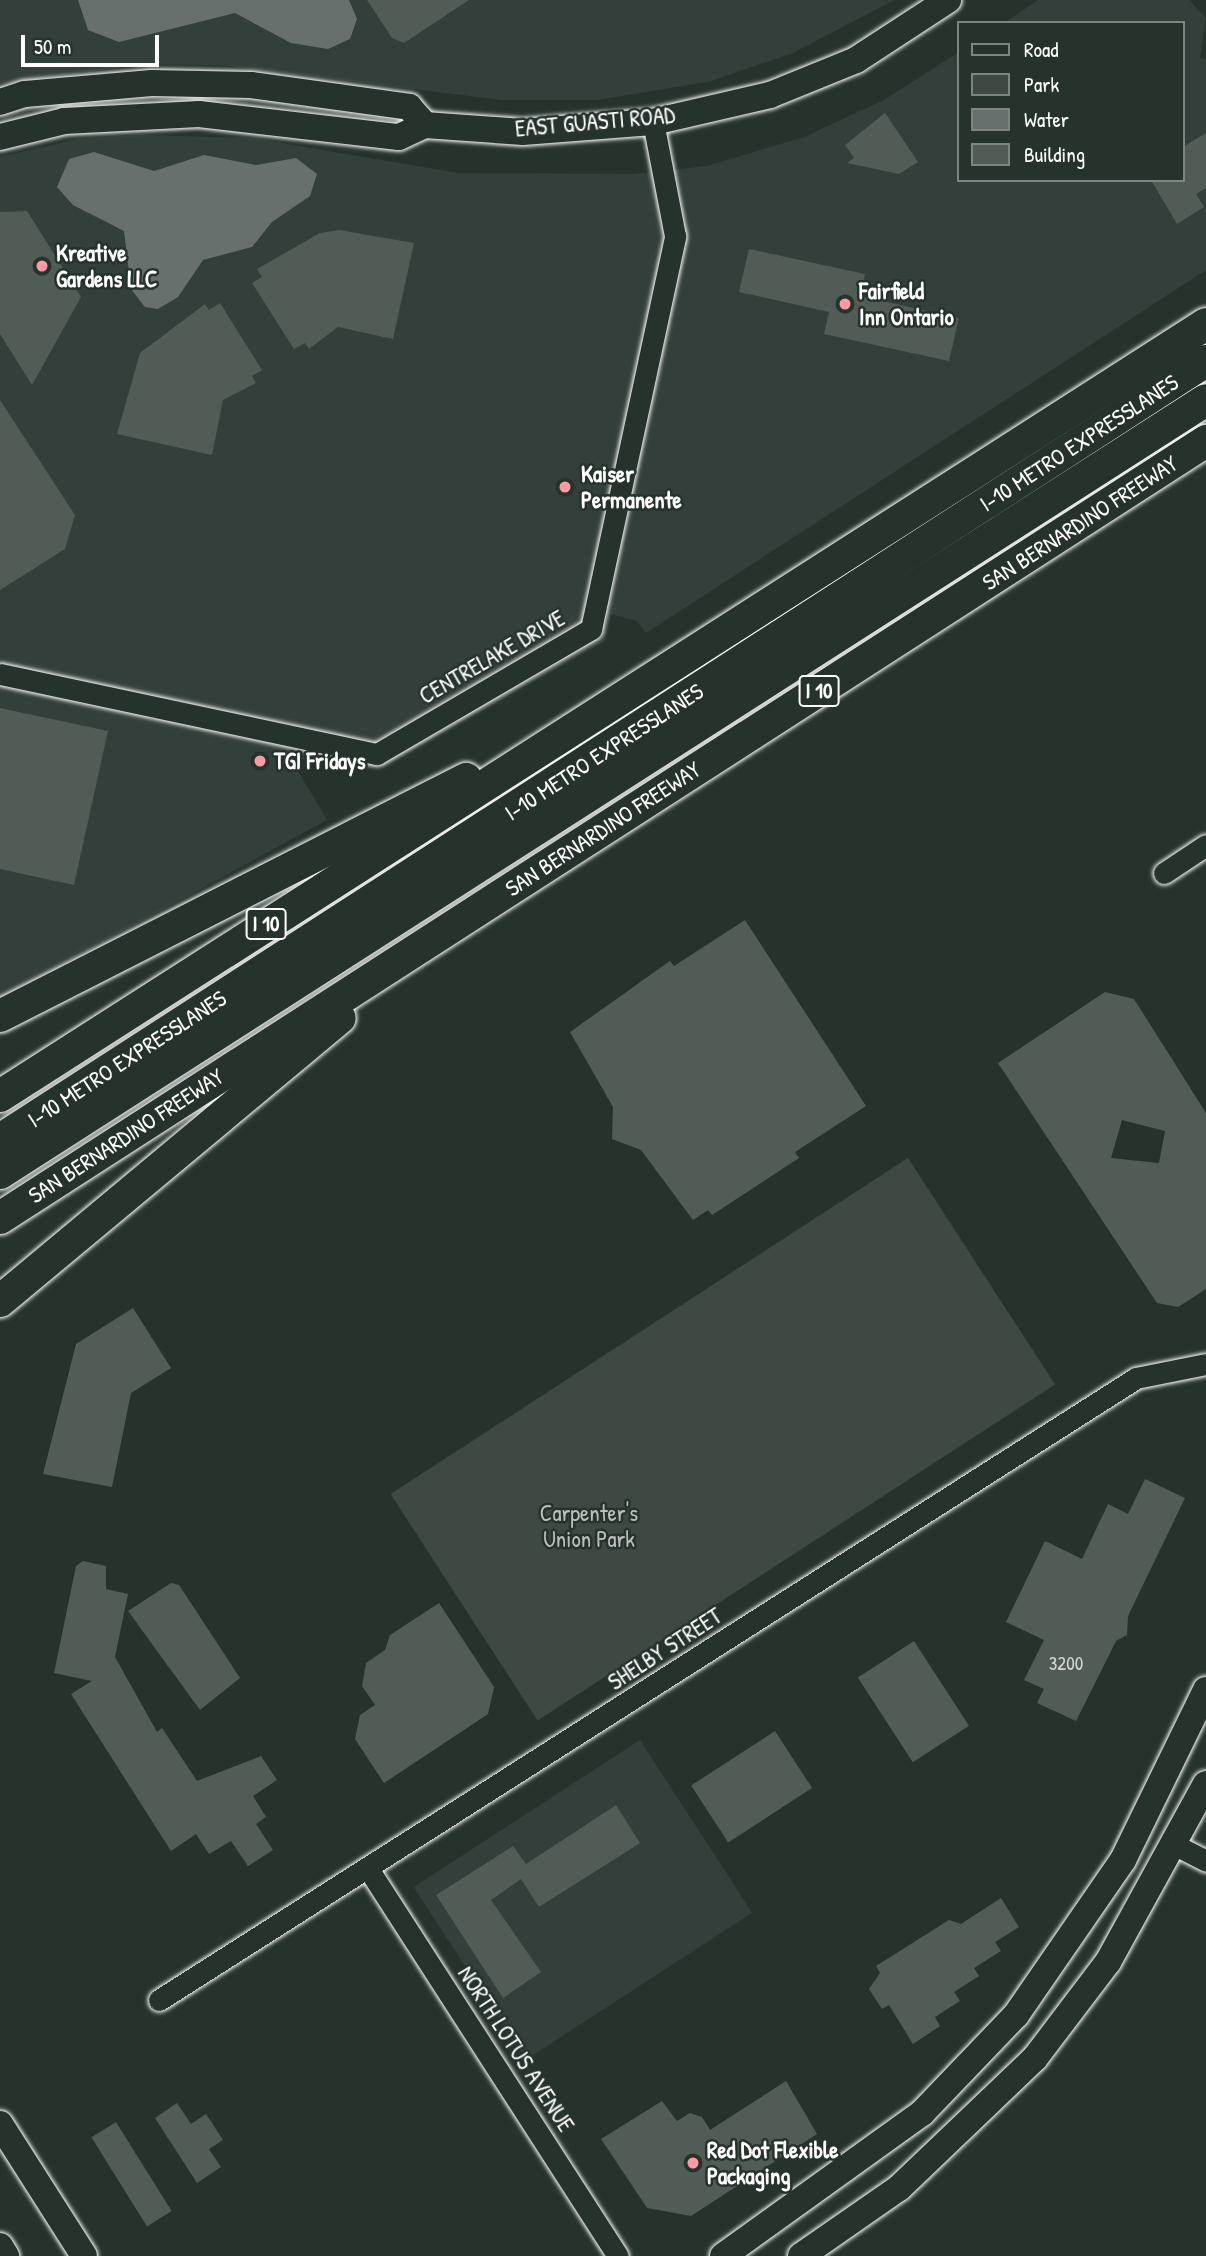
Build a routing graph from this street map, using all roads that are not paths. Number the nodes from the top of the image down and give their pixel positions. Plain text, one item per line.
1 (948, 0) edge
2 (0, 102) edge
3 (653, 122) junction
4 (425, 125) junction
5 (0, 138) edge
6 (1206, 324) edge
7 (1206, 361) edge
8 (1206, 400) edge
9 (1206, 441) edge
10 (0, 674) edge
11 (532, 753) junction
12 (1206, 845) edge
13 (1164, 873) dead end
14 (432, 939) junction
15 (0, 1016) edge
16 (0, 1096) edge
17 (0, 1140) edge
18 (0, 1173) edge
19 (0, 1217) edge
20 (0, 1301) edge
21 (1206, 1364) edge
22 (1206, 1690) edge
23 (1206, 1784) edge
24 (1142, 1827) junction
25 (1177, 1846) junction
26 (1206, 1861) edge
27 (369, 1870) junction
28 (159, 2000) dead end
29 (0, 2124) edge
30 (0, 2246) edge
31 (6, 2256) edge
32 (84, 2256) edge
33 (618, 2256) edge
34 (723, 2256) edge
35 (801, 2256) edge

1 - 3 main road, EAST GUASTI ROAD
2 - 4 main road
3 - 4 main road, EAST GUASTI ROAD
3 - 10 street, CENTRELAKE DRIVE
4 - 5 main road, EAST GUASTI ROAD
6 - 11 highway, I 10
7 - 17 highway, I-10 METRO EXPRESSLANES
8 - 18 highway, I-10 METRO EXPRESSLANES
9 - 14 highway, SAN BERNARDINO FREEWAY / I 10
11 - 15 highway
11 - 16 highway, I 10
12 - 13 street
14 - 19 highway, SAN BERNARDINO FREEWAY / I 10
14 - 20 highway
21 - 27 street, SHELBY STREET
22 - 24 main road
23 - 25 main road
24 - 25 main road
24 - 34 main road
25 - 26 street
25 - 35 main road
27 - 28 street, SHELBY STREET
27 - 33 street, NORTH LOTUS AVENUE
29 - 32 main road
30 - 31 main road

